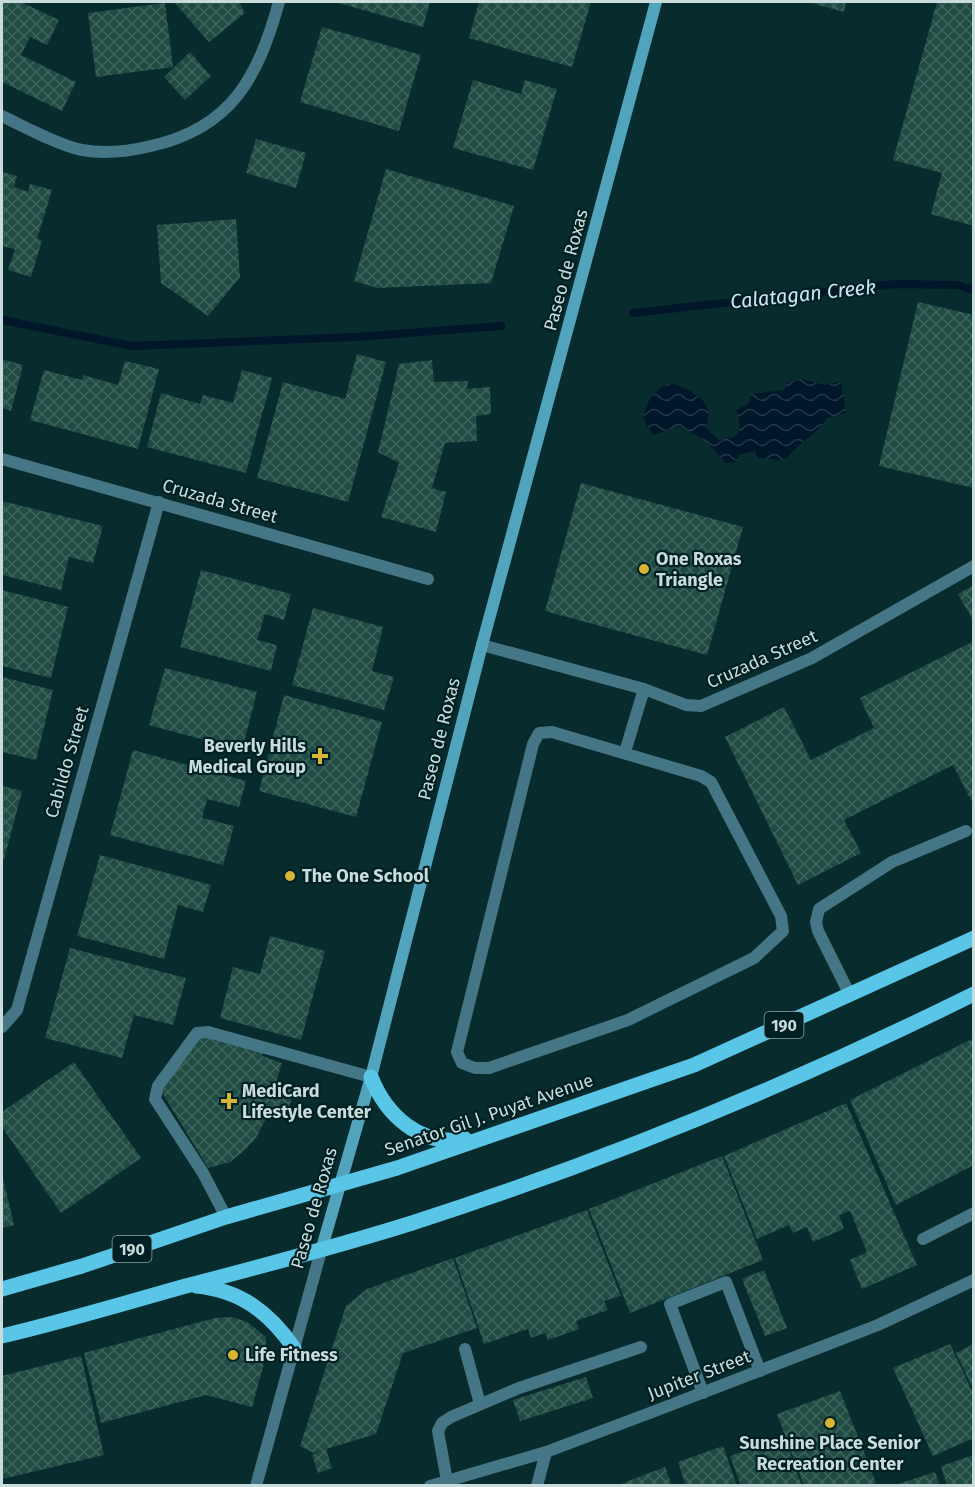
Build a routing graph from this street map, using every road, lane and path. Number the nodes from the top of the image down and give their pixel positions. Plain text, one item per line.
1 (279, 2) edge
2 (656, 2) edge
3 (2, 116) edge
4 (2, 459) edge
5 (159, 502) junction
6 (974, 566) edge
7 (428, 579) dead end
8 (482, 645) junction
9 (644, 689) junction
10 (625, 752) junction
11 (966, 831) dead end
12 (974, 938) edge
13 (974, 994) edge
14 (850, 995) junction
15 (2, 1027) edge
16 (370, 1077) junction
17 (482, 1136) junction
18 (338, 1186) junction
19 (974, 1213) edge
20 (226, 1217) junction
21 (923, 1239) dead end
22 (321, 1251) junction
23 (974, 1280) edge
24 (190, 1285) junction
25 (2, 1289) edge
26 (2, 1336) edge
27 (641, 1347) dead end
28 (294, 1348) junction
29 (465, 1349) dead end
30 (760, 1371) junction
31 (703, 1393) junction
32 (480, 1404) junction
33 (546, 1452) junction
34 (447, 1480) junction
35 (256, 1485) edge
36 (430, 1485) edge
37 (537, 1485) edge

1 - 3 street
2 - 8 main road, Paseo de Roxas
4 - 5 street, Cruzada Street
5 - 7 street, Cruzada Street
5 - 15 street, Cabildo Street
6 - 9 street, Cruzada Street
8 - 9 street, Cruzada Street
8 - 16 main road, Paseo de Roxas
9 - 10 street
10 - 10 street
11 - 14 street
12 - 14 main road, Senator Gil J. Puyat Avenue / 190
13 - 22 main road
14 - 17 main road, Senator Gil J. Puyat Avenue / 190
16 - 17 main road
16 - 18 main road, Paseo de Roxas
16 - 20 street
17 - 18 main road, Senator Gil J. Puyat Avenue / 190
18 - 20 main road, Senator Gil J. Puyat Avenue / 190
18 - 22 main road, Paseo de Roxas
19 - 21 street
20 - 25 main road, Senator Gil J. Puyat Avenue / 190
22 - 24 main road
22 - 28 street, Paseo de Roxas
23 - 30 street, Jupiter Street
24 - 26 main road
24 - 28 main road
27 - 32 street
28 - 35 street, Paseo de Roxas
29 - 32 street
30 - 31 street, Jupiter Street
30 - 31 street
31 - 33 street, Jupiter Street
32 - 34 street
33 - 34 street, Jupiter Street
33 - 37 street
34 - 36 street, Jupiter Street

